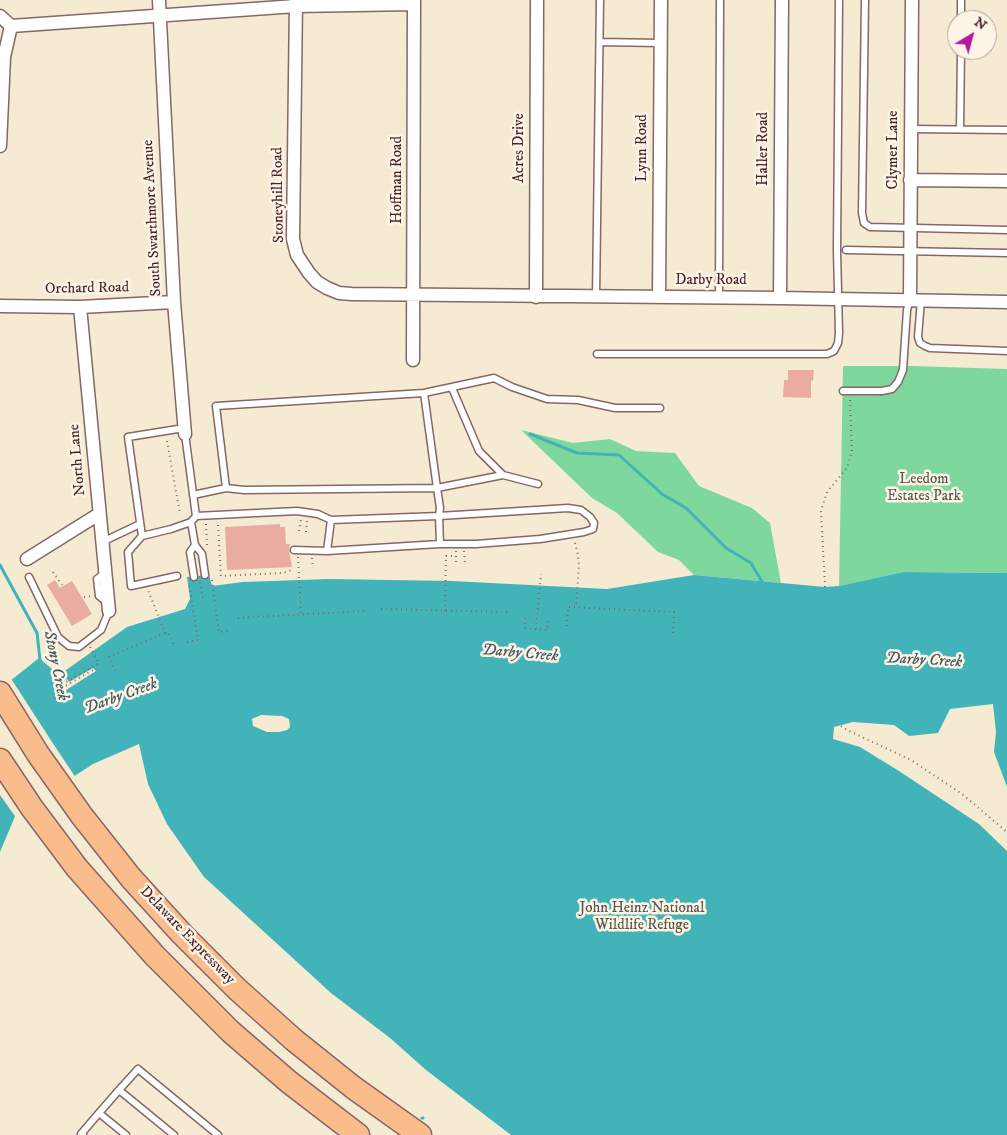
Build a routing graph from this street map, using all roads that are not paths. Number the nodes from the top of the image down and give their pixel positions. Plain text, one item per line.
1 (159, 0) edge
2 (537, 0) edge
3 (600, 0) edge
4 (661, 0) edge
5 (720, 0) edge
6 (782, 0) edge
7 (839, 0) edge
8 (865, 0) edge
9 (912, 0) edge
10 (414, 2) edge
11 (296, 3) edge
12 (0, 16) edge
13 (160, 16) junction
14 (10, 26) junction
15 (600, 42) junction
16 (660, 43) junction
17 (961, 60) edge
18 (960, 128) junction
19 (911, 129) junction
20 (1007, 130) edge
21 (0, 146) edge
22 (910, 180) junction
23 (1007, 181) edge
24 (910, 227) junction
25 (1007, 230) edge
26 (846, 250) dead end
27 (910, 252) junction
28 (1007, 253) edge
29 (414, 294) junction
30 (536, 297) junction
31 (596, 297) junction
32 (659, 297) junction
33 (719, 297) junction
34 (780, 298) junction
35 (838, 298) junction
36 (915, 300) junction
37 (174, 302) junction
38 (1007, 302) edge
39 (0, 306) edge
40 (80, 307) junction
41 (1007, 351) edge
42 (597, 354) dead end
43 (413, 360) dead end
44 (452, 388) junction
45 (847, 392) road end
46 (424, 393) junction
47 (660, 408) dead end
48 (184, 431) junction
49 (503, 476) junction
50 (538, 484) dead end
51 (226, 488) junction
52 (437, 488) junction
53 (193, 495) junction
54 (99, 514) junction
55 (438, 516) junction
56 (194, 519) junction
57 (331, 520) junction
58 (140, 524) junction
59 (142, 536) junction
60 (102, 542) junction
61 (440, 544) junction
62 (195, 545) junction
63 (294, 550) dead end
64 (327, 551) junction
65 (27, 559) dead end
66 (205, 575) dead end
67 (177, 576) dead end
68 (194, 576) dead end
69 (30, 577) dead end
70 (109, 607) joint
71 (0, 693) edge
72 (0, 760) edge
73 (119, 1090) junction
74 (99, 1113) junction
75 (82, 1135) edge
76 (126, 1135) edge
77 (174, 1135) edge
78 (218, 1135) edge
79 (358, 1135) edge
80 (420, 1135) edge

1 - 13 street, South Swarthmore Avenue
2 - 30 street, Acres Drive
3 - 15 lane
4 - 16 street, Lynn Road
5 - 33 lane
6 - 34 street, Haller Road
7 - 35 lane
8 - 24 lane
9 - 19 street, Clymer Lane
10 - 11 street
10 - 29 street, Hoffman Road
11 - 13 street
11 - 29 street, Stoneyhill Road
12 - 14 street
13 - 14 street
13 - 37 street, South Swarthmore Avenue
14 - 21 street
15 - 16 lane
15 - 31 lane
16 - 32 street, Lynn Road
17 - 18 lane
18 - 19 lane
18 - 20 lane
19 - 22 street, Clymer Lane
22 - 23 street
22 - 24 street, Clymer Lane
24 - 25 lane
24 - 27 street, Clymer Lane
26 - 27 lane
27 - 28 lane
27 - 36 street, Clymer Lane
29 - 30 street, Darby Road
29 - 43 street, Hoffman Road
30 - 31 street, Darby Road
31 - 32 street, Darby Road
32 - 33 street, Darby Road
33 - 34 street, Darby Road
34 - 35 street, Darby Road
35 - 36 street, Darby Road
35 - 42 lane
36 - 38 street, Darby Road
36 - 41 lane
36 - 45 lane
37 - 40 street, Orchard Road
37 - 48 street, South Swarthmore Avenue
39 - 40 street, Orchard Road
40 - 54 street, North Lane
44 - 46 lane
44 - 47 lane
44 - 49 lane
46 - 51 lane
46 - 52 lane
48 - 53 lane
48 - 58 lane
49 - 50 lane
49 - 52 lane
51 - 52 lane
51 - 53 lane
52 - 55 lane
53 - 56 lane
54 - 60 street, North Lane
54 - 65 street
55 - 57 lane
55 - 61 lane
55 - 61 lane
56 - 57 lane
56 - 59 lane
56 - 62 lane
57 - 64 lane
58 - 59 lane
58 - 60 lane
59 - 67 lane
60 - 70 street, North Lane
61 - 64 lane
62 - 66 lane
62 - 68 lane
63 - 64 lane
69 - 70 lane
71 - 80 highway, Delaware Expressway
72 - 79 highway
73 - 74 lane
73 - 77 lane
73 - 78 lane
74 - 75 lane
74 - 76 lane

